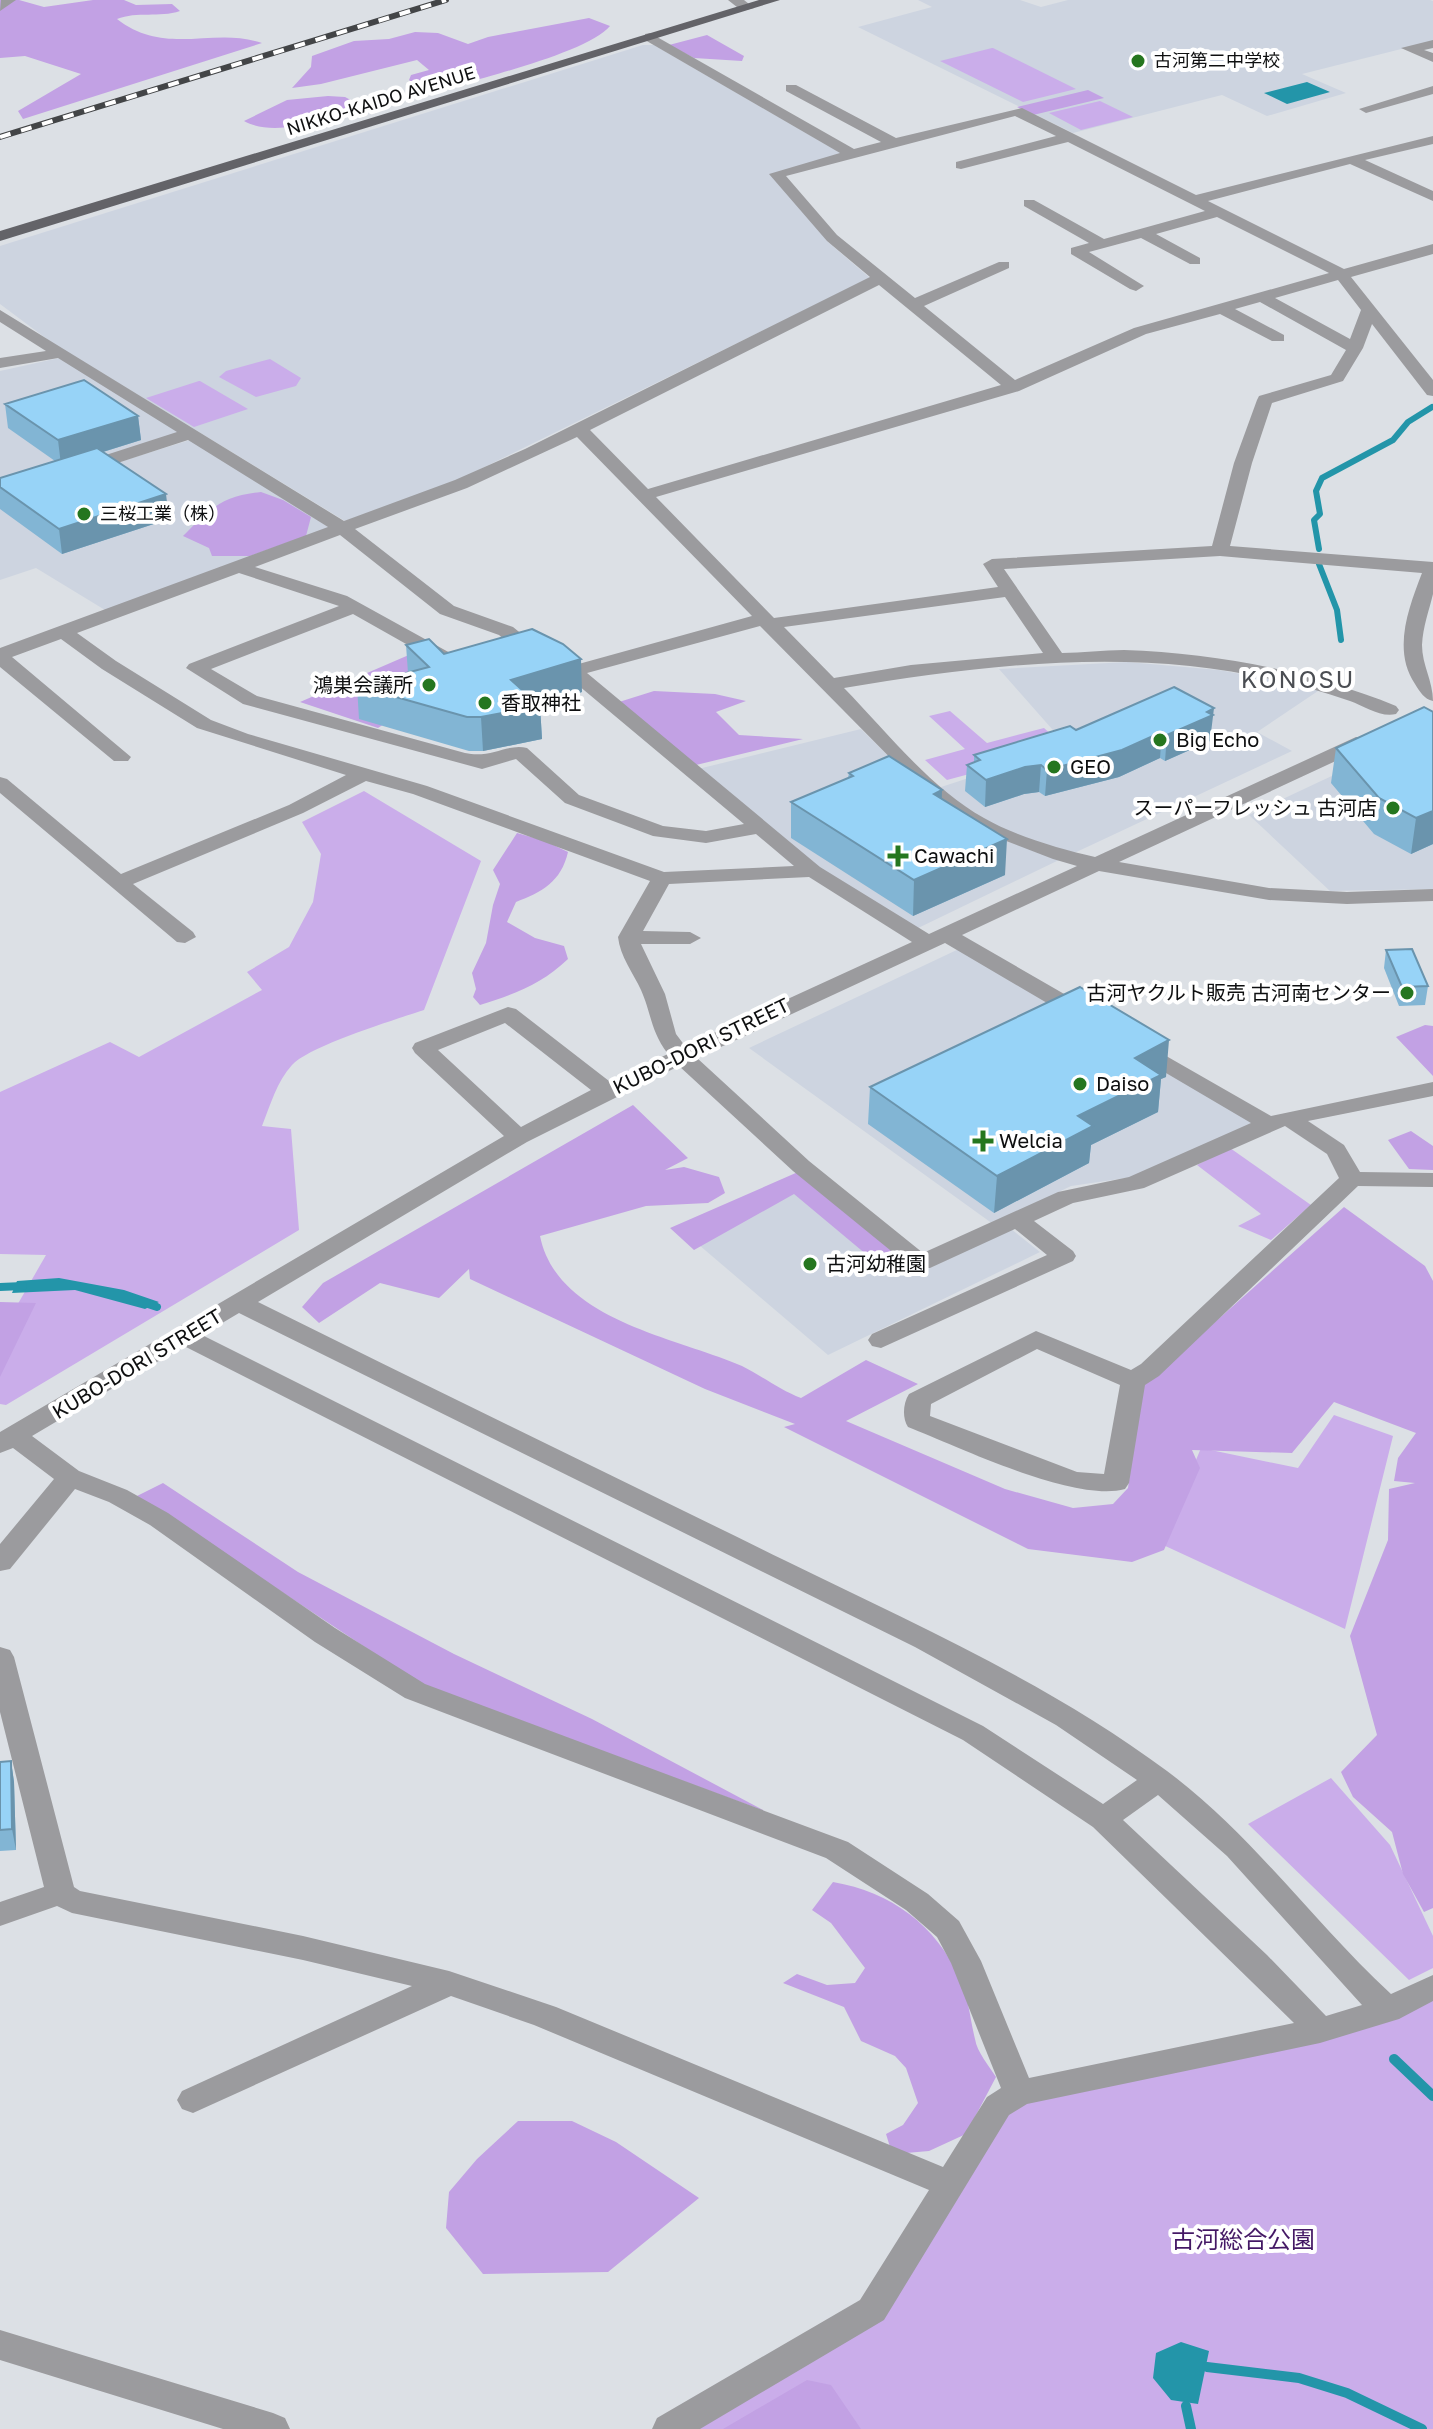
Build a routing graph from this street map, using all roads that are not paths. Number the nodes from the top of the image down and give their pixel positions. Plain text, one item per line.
1 (9, 0) edge
2 (773, 0) edge
3 (741, 4) edge
4 (0, 7) edge
5 (650, 37) junction
6 (1433, 44) edge
7 (1433, 58) edge
8 (791, 88) dead end
9 (1433, 90) edge
10 (1366, 109) dead end
11 (1070, 137) junction
12 (1433, 140) edge
13 (894, 143) junction
14 (852, 154) junction
15 (1351, 159) junction
16 (961, 165) dead end
17 (1433, 197) edge
18 (1195, 200) junction
19 (1029, 203) dead end
20 (1219, 212) junction
21 (1143, 233) junction
22 (0, 236) edge
23 (1102, 244) junction
24 (1433, 249) edge
25 (1195, 261) dead end
26 (1004, 265) dead end
27 (1340, 273) junction
28 (880, 278) junction
29 (1136, 286) dead end
30 (1260, 296) junction
31 (913, 305) junction
32 (1221, 308) junction
33 (1369, 310) junction
34 (0, 315) edge
35 (1278, 338) dead end
36 (1355, 348) junction
37 (62, 353) junction
38 (0, 363) edge
39 (1013, 387) junction
40 (1433, 391) edge
41 (579, 429) junction
42 (192, 433) junction
43 (74, 471) edge
44 (642, 496) junction
45 (342, 528) junction
46 (1220, 551) junction
47 (239, 566) junction
48 (1433, 568) edge
49 (1010, 591) junction
50 (354, 607) junction
51 (766, 621) junction
52 (64, 632) junction
53 (532, 652) junction
54 (0, 656) edge
55 (1056, 658) junction
56 (507, 660) edge
57 (456, 664) edge
58 (573, 671) junction
59 (828, 685) junction
60 (1426, 707) edge
61 (1389, 710) dead end
62 (121, 757) dead end
63 (363, 774) junction
64 (0, 783) edge
65 (760, 827) junction
66 (1096, 864) junction
67 (813, 871) junction
68 (662, 878) junction
69 (118, 883) junction
70 (1433, 895) edge
71 (185, 937) dead end
72 (629, 937) junction
73 (935, 937) junction
74 (690, 938) dead end
75 (680, 1055) junction
76 (1433, 1089) edge
77 (607, 1091) junction
78 (1278, 1121) junction
79 (519, 1137) junction
80 (1352, 1179) junction
81 (1433, 1180) edge
82 (1017, 1219) junction
83 (239, 1303) junction
84 (183, 1336) junction
85 (881, 1340) dead end
86 (1133, 1381) junction
87 (7, 1440) edge
88 (70, 1477) junction
89 (0, 1562) edge
90 (0, 1657) edge
91 (1158, 1780) junction
92 (1103, 1819) junction
93 (61, 1893) junction
94 (0, 1914) edge
95 (449, 1983) junction
96 (1433, 1987) edge
97 (1388, 2010) junction
98 (1320, 2030) junction
99 (1019, 2093) junction
100 (193, 2100) dead end
101 (952, 2185) junction
102 (0, 2345) edge
103 (273, 2429) edge
104 (669, 2429) edge

1 - 4 street
2 - 3 main road, NIKKO-KAIDO AVENUE
3 - 5 main road, NIKKO-KAIDO AVENUE
5 - 14 street
5 - 22 main road, NIKKO-KAIDO AVENUE
6 - 7 street
8 - 13 street
9 - 10 street
11 - 13 street
11 - 16 street
11 - 18 street
12 - 15 street
13 - 14 street
14 - 28 street
15 - 17 street
15 - 18 street
18 - 20 street
19 - 23 street
20 - 21 street
20 - 27 street
21 - 23 street
21 - 25 street
23 - 29 street
24 - 27 street
26 - 31 street
27 - 30 street
27 - 33 street
28 - 31 street
28 - 41 street
30 - 32 street
30 - 36 street
31 - 39 street
32 - 35 street
32 - 39 street
33 - 36 street
33 - 40 street
34 - 37 street
36 - 46 street
37 - 38 street
37 - 42 street
39 - 44 street
41 - 44 street
41 - 45 street
42 - 43 street
42 - 45 street
44 - 51 street
45 - 47 street
45 - 53 street
46 - 48 street
46 - 49 street
47 - 50 street
47 - 52 street
48 - 60 street
49 - 51 street
49 - 55 street
50 - 57 street
50 - 65 street
51 - 58 street
51 - 59 street
52 - 54 street
52 - 63 street
53 - 56 street
53 - 58 street
54 - 62 street
55 - 59 street
55 - 61 street
58 - 65 street
59 - 66 street
60 - 66 street, KUBO-DORI STREET
63 - 68 street
63 - 69 street
64 - 69 street
65 - 67 street
66 - 70 street
66 - 73 street, KUBO-DORI STREET
67 - 68 street
67 - 73 street
68 - 72 street
69 - 71 street
72 - 74 street
72 - 75 street
73 - 75 street, KUBO-DORI STREET
73 - 78 street
75 - 77 street, KUBO-DORI STREET
75 - 82 street
76 - 78 street
77 - 79 street, KUBO-DORI STREET
77 - 79 street
78 - 80 street
78 - 82 street
79 - 83 street, KUBO-DORI STREET
80 - 81 street
80 - 86 street
82 - 85 street
83 - 84 street, KUBO-DORI STREET
83 - 91 street
84 - 87 street, KUBO-DORI STREET
84 - 92 street
86 - 86 street
87 - 88 street
88 - 89 street
88 - 99 street
90 - 93 street
91 - 92 street
91 - 97 street
92 - 98 street
93 - 94 street
93 - 95 street
95 - 100 street
95 - 101 street
96 - 97 street
97 - 98 street
98 - 99 street
99 - 101 street
101 - 104 street
102 - 103 street

